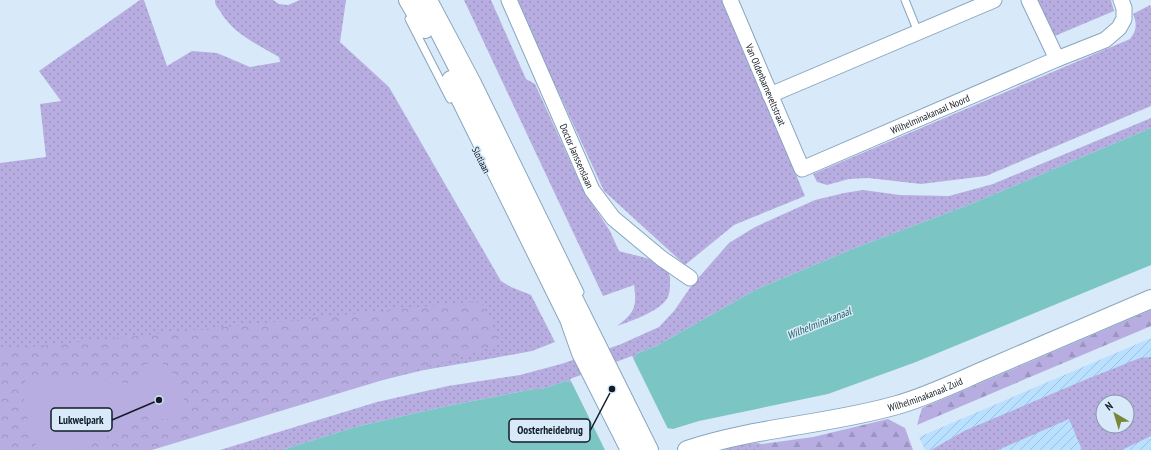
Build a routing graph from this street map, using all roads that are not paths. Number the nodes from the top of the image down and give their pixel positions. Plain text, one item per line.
1 (423, 0) edge
2 (434, 0) edge
3 (509, 0) edge
4 (730, 0) edge
5 (905, 0) edge
6 (994, 0) edge
7 (1029, 0) edge
8 (1120, 0) edge
9 (407, 7) edge
10 (918, 32) junction
11 (1057, 59) junction
12 (770, 95) junction
13 (453, 104) dead end
14 (802, 169) joint
15 (690, 278) dead end
16 (1151, 299) edge
17 (571, 314) junction
18 (630, 450) edge
19 (649, 450) edge
20 (687, 450) edge

1 - 17 street
2 - 17 lane
3 - 15 street, Doctor Janssenslaan
4 - 12 street, Van Oldenbarneveltstraat
5 - 10 lane
6 - 10 street
7 - 11 street
8 - 11 street, Wilhelminakanaal Noord
9 - 13 lane, Slotlaan
9 - 17 street, Slotlaan
10 - 12 street
11 - 14 street, Wilhelminakanaal Noord
12 - 14 street, Van Oldenbarneveltstraat
16 - 20 street, Wilhelminakanaal Zuid
17 - 18 street
17 - 19 street

